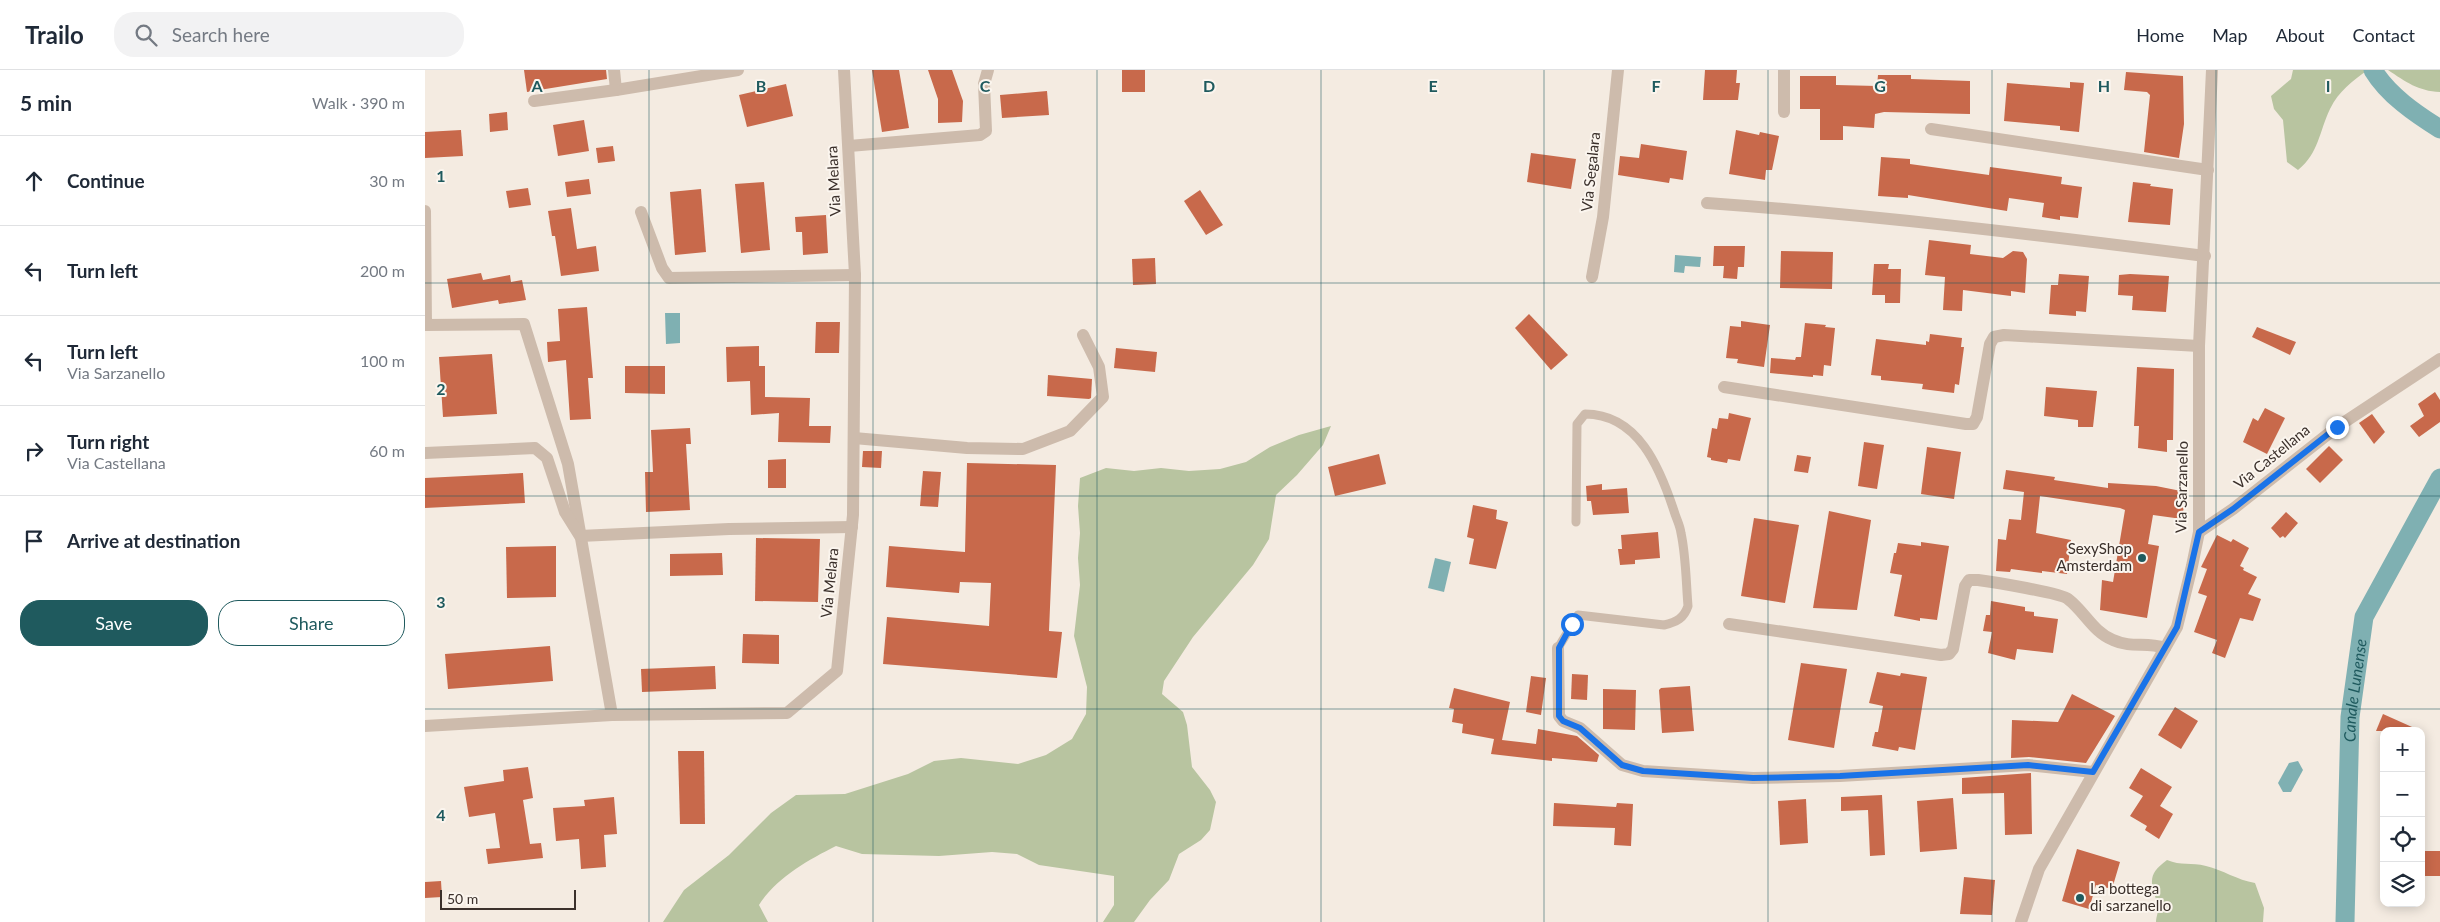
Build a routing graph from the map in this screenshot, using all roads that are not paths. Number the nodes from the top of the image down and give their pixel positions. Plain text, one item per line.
1 (614, 70) edge
2 (738, 70) edge
3 (844, 70) edge
4 (987, 70) edge
5 (1619, 70) edge
6 (1784, 70) edge
7 (2212, 70) edge
8 (616, 90) junction
9 (533, 101) dead end
10 (1784, 112) dead end
11 (1931, 129) dead end
12 (849, 146) junction
13 (2208, 170) junction
14 (1707, 203) dead end
15 (425, 210) edge
16 (641, 212) dead end
17 (2205, 256) junction
18 (855, 275) junction
19 (1592, 277) dead end
20 (1083, 335) dead end
21 (2199, 346) junction
22 (2440, 359) edge
23 (1723, 386) dead end
24 (854, 438) junction
25 (425, 454) edge
26 (1576, 522) dead end
27 (852, 527) junction
28 (2199, 532) junction
29 (580, 536) junction
30 (1729, 624) dead end
31 (1559, 648) joint
32 (2165, 648) junction
33 (612, 715) junction
34 (425, 726) edge
35 (2093, 772) junction
36 (2021, 922) edge

1 - 8 street
2 - 8 street
3 - 12 street, Via Melara
4 - 12 street
5 - 19 street, Via Segalara
6 - 10 street
7 - 13 street, Via Sarzanello
8 - 9 street
11 - 13 street
12 - 18 street, Via Melara
13 - 17 street, Via Sarzanello
14 - 17 street
15 - 29 street
16 - 18 street
17 - 21 street, Via Sarzanello
18 - 24 street, Via Melara
20 - 24 street
21 - 23 street
21 - 28 street, Via Sarzanello
22 - 28 street, Via Castellana
24 - 27 street, Via Melara
25 - 29 street
26 - 31 lane
27 - 29 street
27 - 33 street, Via Melara
28 - 32 street, Via Sarzanello
29 - 33 street
30 - 32 street
31 - 35 street
32 - 35 street, Via Sarzanello
33 - 34 street, Via Melara
35 - 36 street, Via Sarzanello

